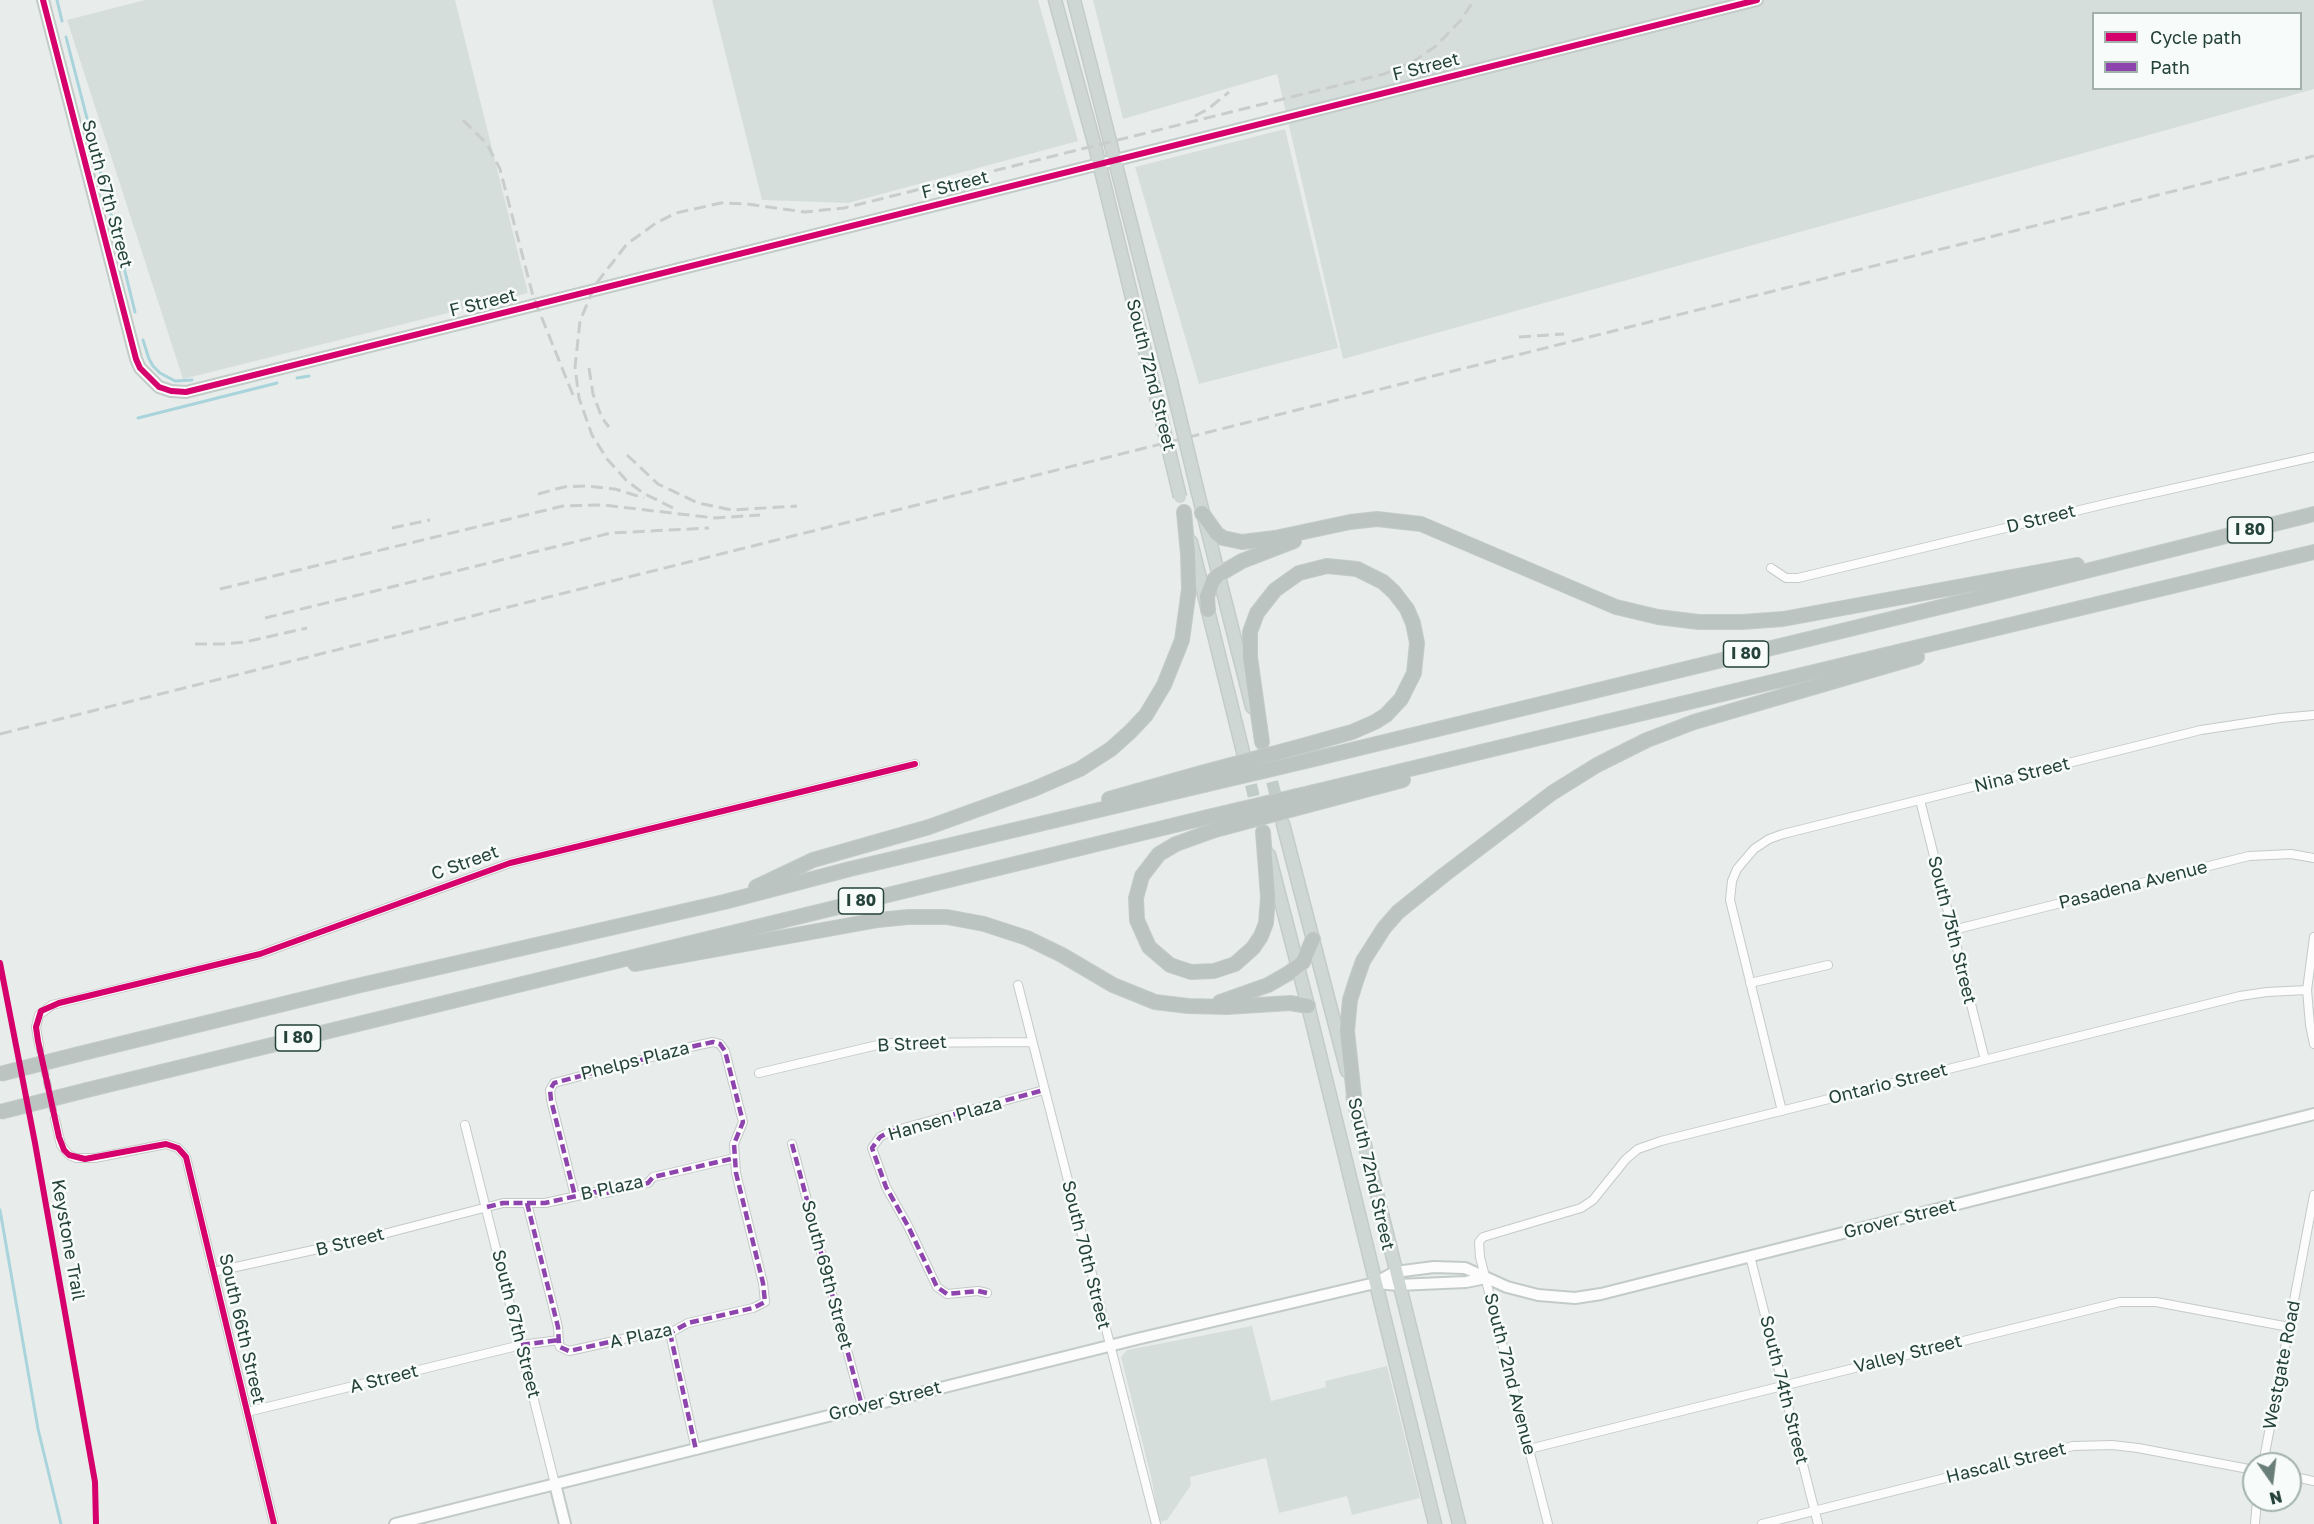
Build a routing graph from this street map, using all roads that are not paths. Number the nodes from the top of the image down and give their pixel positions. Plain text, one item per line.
1 (43, 0) edge
2 (1055, 0) edge
3 (1074, 0) edge
4 (1757, 0) edge
5 (1116, 159) junction
6 (1099, 164) junction
7 (159, 387) joint
8 (2314, 457) edge
9 (1184, 512) junction
10 (1202, 513) junction
11 (2314, 514) edge
12 (1377, 519) junction
13 (2185, 546) junction
14 (2314, 552) edge
15 (1771, 568) dead end
16 (1218, 574) junction
17 (2122, 599) junction
18 (1208, 610) junction
19 (2314, 715) edge
20 (1262, 745) joint
21 (1243, 752) tunnel mouth
22 (915, 764) dead end
23 (1203, 779) junction
24 (1920, 800) junction
25 (1214, 823) junction
26 (1282, 824) tunnel mouth
27 (1262, 831) joint
28 (2314, 858) edge
29 (724, 902) junction
30 (1953, 930) junction
31 (2314, 937) edge
32 (1313, 939) junction
33 (1828, 965) dead end
34 (1299, 967) junction
35 (1750, 983) junction
36 (1018, 985) dead end
37 (510, 986) junction
38 (2307, 990) junction
39 (1308, 1006) junction
40 (1203, 1007) junction
41 (1032, 1042) junction
42 (2314, 1044) edge
43 (39, 1045) tunnel mouth
44 (1985, 1060) junction
45 (759, 1073) dead end
46 (0, 1074) edge
47 (1044, 1090) junction
48 (1355, 1105) junction
49 (1782, 1111) junction
50 (0, 1112) edge
51 (2314, 1114) edge
52 (55, 1119) tunnel mouth
53 (465, 1125) dead end
54 (792, 1144) dead end
55 (735, 1158) junction
56 (2314, 1195) edge
57 (574, 1196) junction
58 (527, 1203) junction
59 (486, 1208) junction
60 (1495, 1233) joint
61 (1750, 1256) junction
62 (213, 1272) junction
63 (1395, 1272) junction
64 (1486, 1278) junction
65 (1375, 1283) junction
66 (1398, 1285) junction
67 (987, 1293) dead end
68 (2289, 1327) junction
69 (670, 1333) junction
70 (559, 1340) junction
71 (521, 1345) junction
72 (1110, 1346) junction
73 (1783, 1385) junction
74 (862, 1407) junction
75 (247, 1412) junction
76 (1529, 1449) junction
77 (696, 1450) junction
78 (2265, 1452) edge
79 (2242, 1468) edge
80 (555, 1484) junction
81 (1814, 1511) junction
82 (274, 1524) edge
83 (395, 1524) edge
84 (565, 1524) edge
85 (1156, 1524) edge
86 (1435, 1524) edge
87 (1459, 1524) edge
88 (1548, 1524) edge
89 (1761, 1524) edge
90 (1818, 1524) edge

1 - 7 street, South 67th Street
2 - 6 main road, South 72nd Street
3 - 5 main road, South 72nd Street
4 - 5 street, F Street
5 - 6 street, F Street
5 - 10 main road, South 72nd Street, bridge
6 - 7 street, F Street
6 - 9 main road, South 72nd Street, bridge
8 - 15 street, D Street
9 - 18 main road, South 72nd Street
9 - 29 highway
10 - 12 highway
10 - 16 main road, South 72nd Street
11 - 13 highway, I 80
12 - 13 highway
12 - 16 highway
13 - 23 highway, I 80, bridge
14 - 17 highway, I 80
16 - 18 highway
16 - 20 main road, South 72nd Street
17 - 25 highway, I 80, bridge
17 - 48 highway
18 - 21 main road, South 72nd Street
19 - 24 street, Nina Street
20 - 23 highway, bridge
22 - 43 street, C Street
23 - 29 highway, I 80
24 - 30 street, South 75th Street
24 - 35 street, Nina Street
25 - 27 highway
25 - 37 highway, I 80
26 - 32 main road, South 72nd Street
27 - 34 main road, South 72nd Street
28 - 30 street, Pasadena Avenue
29 - 46 highway, I 80, bridge
30 - 44 street, South 75th Street
31 - 38 street
32 - 34 highway
32 - 48 main road, South 72nd Street
33 - 35 street
34 - 39 main road, South 72nd Street
34 - 40 highway
35 - 49 street
36 - 41 street, South 70th Street
37 - 40 highway
37 - 50 highway, I 80, bridge
38 - 42 street
38 - 44 street, Ontario Street
39 - 40 highway
39 - 65 main road, South 72nd Street
41 - 45 street, B Street
41 - 47 street, South 70th Street
44 - 49 street, Ontario Street
47 - 67 street, Hansen Plaza
47 - 72 street, South 70th Street
48 - 63 main road, South 72nd Street
49 - 60 street, Ontario Street
51 - 61 street, Grover Street
52 - 62 street, South 66th Street
53 - 59 street, South 67th Street
54 - 74 street, South 69th Street
55 - 57 street, B Plaza
55 - 57 street, Phelps Plaza
55 - 69 street, A Plaza
56 - 68 street, Westgate Road
57 - 58 street, B Plaza
58 - 59 street, B Plaza
58 - 70 street
59 - 62 street, B Street
59 - 71 street, South 67th Street
60 - 64 street, South 72nd Avenue
61 - 64 street, Grover Street
61 - 73 street, South 74th Street
62 - 75 street, South 66th Street
63 - 64 street, Grover Street
63 - 65 street, Grover Street
63 - 66 main road, South 72nd Street
64 - 66 street, Grover Street
64 - 76 street, South 72nd Avenue
65 - 66 street, Grover Street
65 - 72 street, Grover Street
65 - 86 main road, South 72nd Street
66 - 87 main road, South 72nd Street
68 - 73 street, Valley Street
68 - 78 street, Westgate Road
69 - 70 street, A Plaza
69 - 77 street
70 - 71 street, A Plaza
71 - 75 street, A Street
71 - 80 street, South 67th Street
72 - 74 street, Grover Street
72 - 85 street, South 70th Street
73 - 76 street, Valley Street
73 - 81 street, South 74th Street
74 - 77 street, Grover Street
75 - 82 street, South 66th Street
76 - 88 street, South 72nd Avenue
77 - 80 street, Grover Street
79 - 81 street, Hascall Street
80 - 83 street, Grover Street
80 - 84 street, South 67th Street
81 - 89 street, Hascall Street
81 - 90 street, South 74th Street

